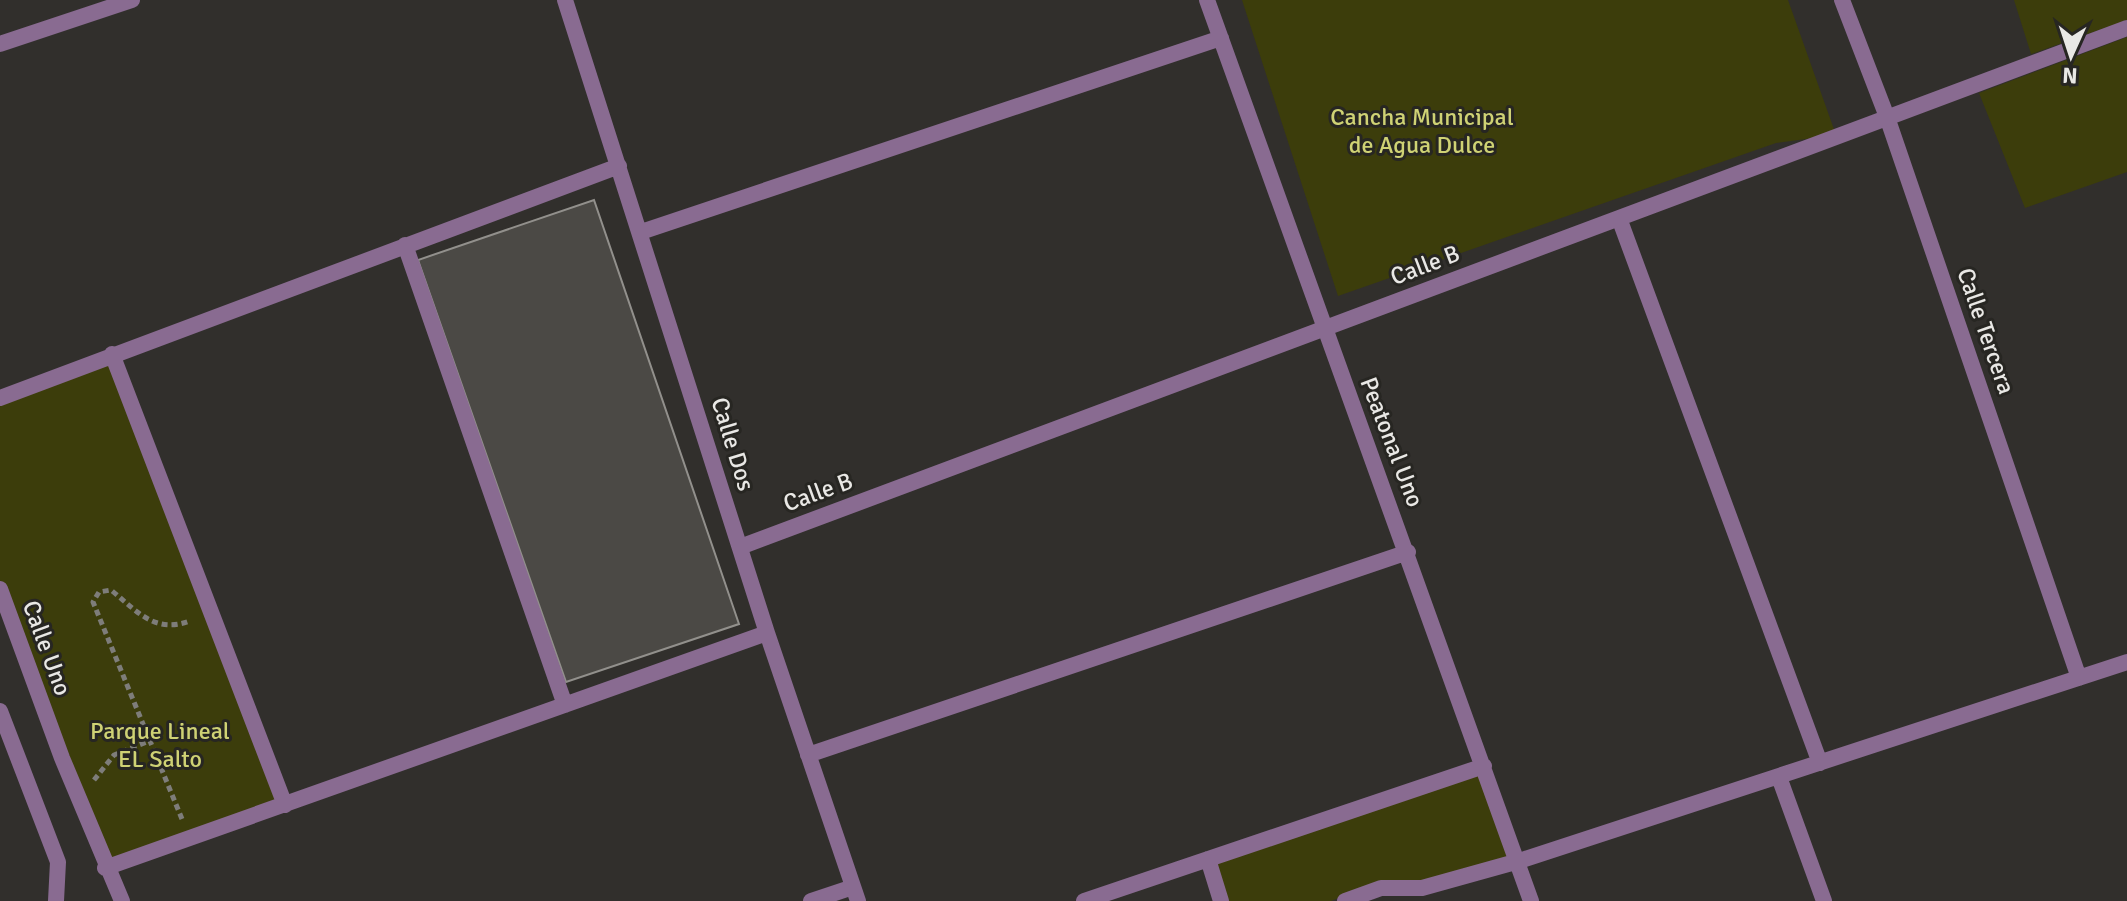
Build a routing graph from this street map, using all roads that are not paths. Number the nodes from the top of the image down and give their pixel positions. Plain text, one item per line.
1 (132, 0) edge
2 (565, 0) edge
3 (1207, 0) edge
4 (1842, 0) edge
5 (2127, 28) edge
6 (1221, 38) junction
7 (0, 44) edge
8 (1887, 117) junction
9 (619, 166) junction
10 (1619, 218) junction
11 (641, 232) junction
12 (405, 245) junction
13 (1323, 329) junction
14 (112, 354) junction
15 (0, 398) edge
16 (740, 547) junction
17 (1408, 552) junction
18 (0, 589) edge
19 (767, 633) junction
20 (2127, 662) edge
21 (2079, 678) junction
22 (565, 705) junction
23 (0, 711) edge
24 (808, 755) junction
25 (1820, 763) junction
26 (1484, 766) junction
27 (1779, 777) junction
28 (285, 805) junction
29 (1208, 859) junction
30 (1519, 861) junction
31 (105, 868) junction
32 (855, 894) edge
33 (56, 901) edge
34 (122, 901) edge
35 (811, 901) edge
36 (1084, 901) edge
37 (1221, 901) edge
38 (1345, 901) edge
39 (1531, 901) edge
40 (1824, 901) edge

1 - 7 street
2 - 9 street, Calle Dos
3 - 6 street, Peatonal Uno
4 - 8 street, Calle Tercera
5 - 8 street, Calle B
6 - 11 street
6 - 13 street, Peatonal Uno
8 - 10 street, Calle B
8 - 21 street, Calle Tercera
9 - 11 street, Calle Dos
9 - 12 street
10 - 13 street, Calle B
10 - 25 street
11 - 16 street, Calle Dos
12 - 14 street
12 - 22 street
13 - 16 street, Calle B
13 - 17 street, Peatonal Uno
14 - 15 street
14 - 28 street
16 - 19 street, Calle Dos
17 - 24 street
17 - 26 street, Peatonal Uno
18 - 31 street, Calle Uno
19 - 22 street
19 - 24 street, Calle Dos
20 - 21 street
21 - 25 street
22 - 28 street
23 - 33 street
24 - 32 street, Calle Dos
25 - 27 street
26 - 29 street
26 - 30 street, Peatonal Uno
27 - 30 street
27 - 40 street
28 - 31 street
29 - 36 street
29 - 37 street
30 - 38 street
30 - 39 street, Peatonal Uno
31 - 34 street, Calle Uno
32 - 35 street

